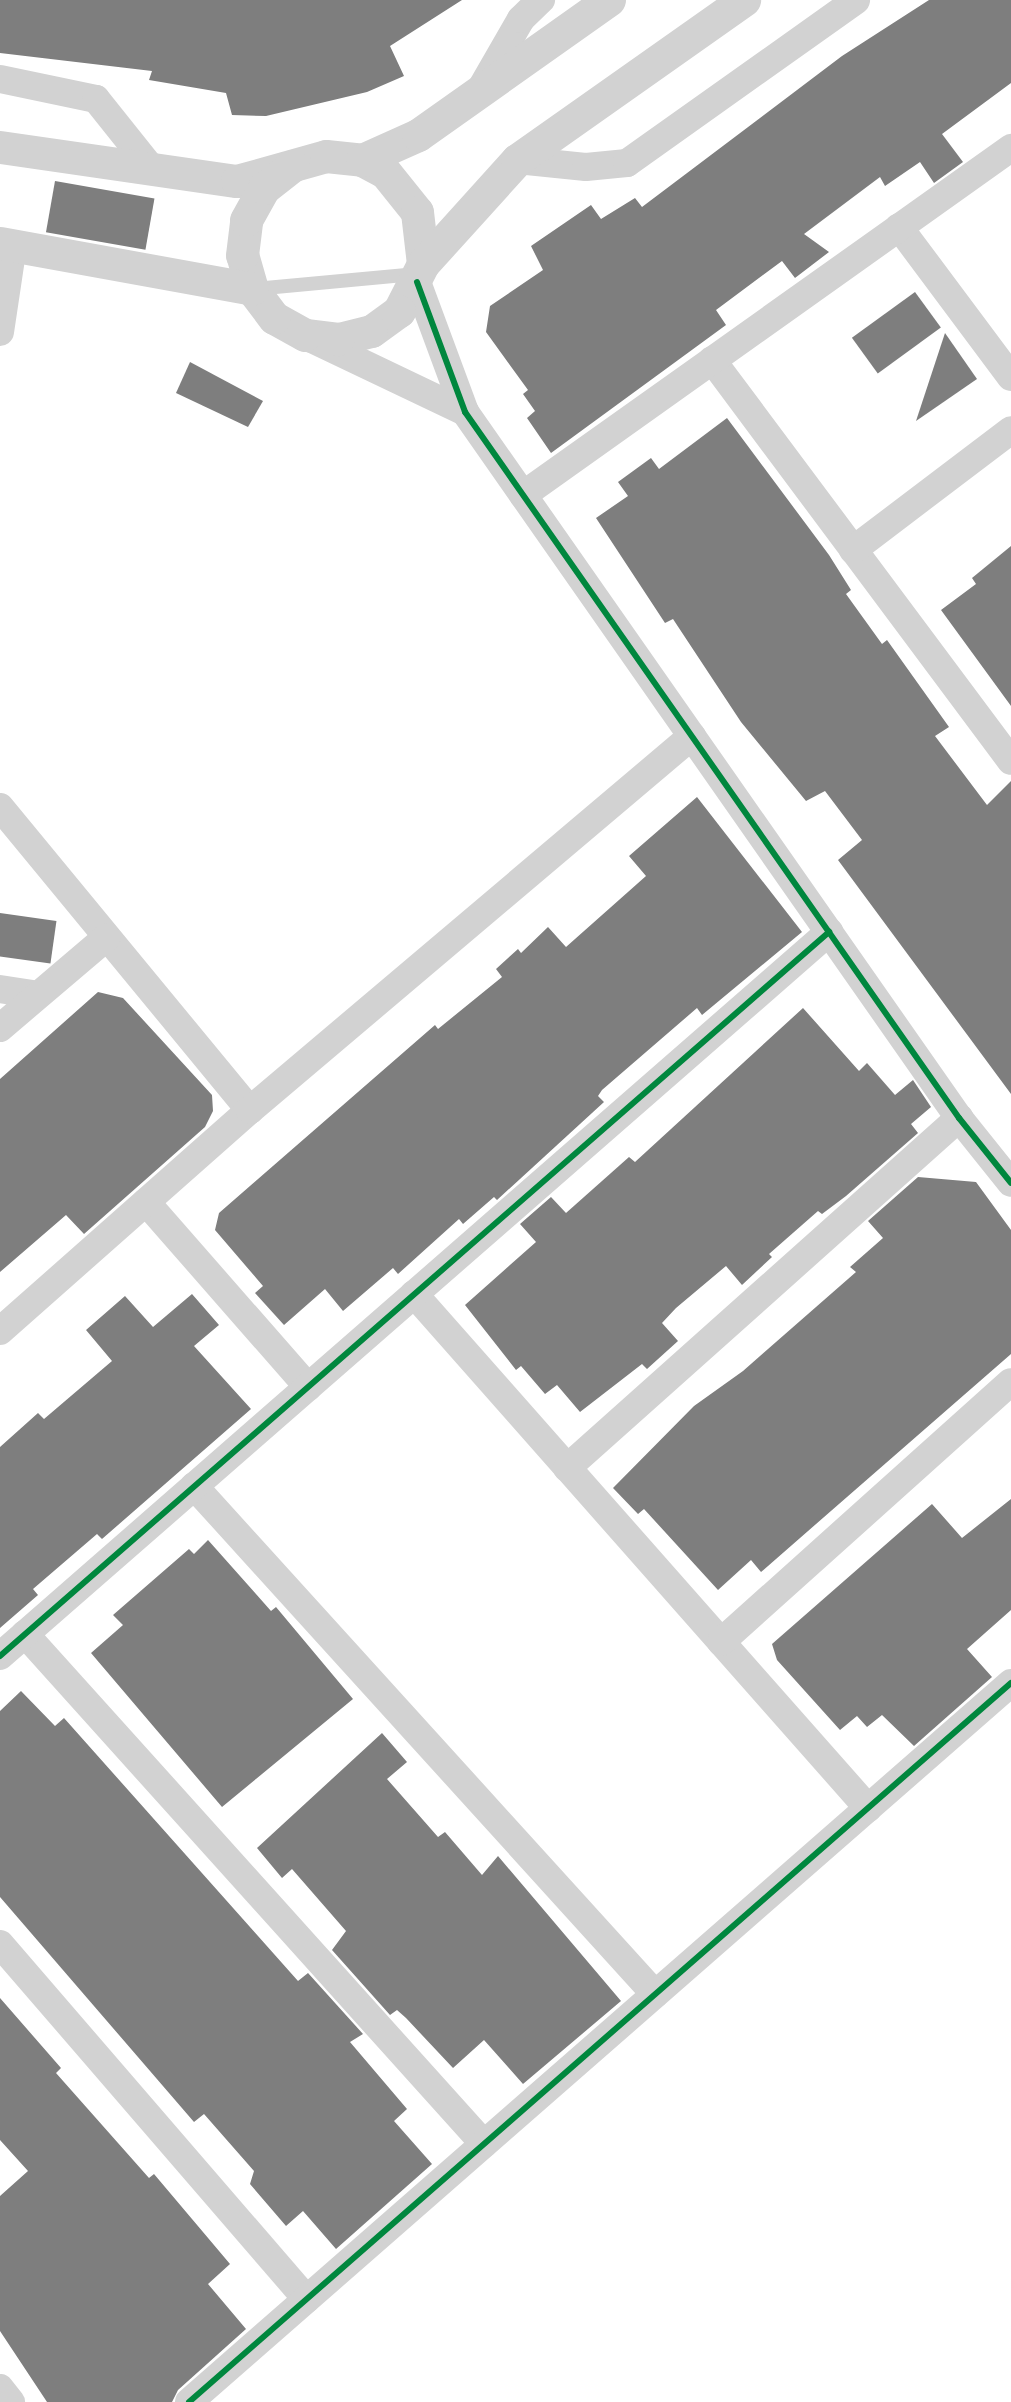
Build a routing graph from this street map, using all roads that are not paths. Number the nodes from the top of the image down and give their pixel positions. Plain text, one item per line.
1 (541, 0) edge
2 (609, 0) edge
3 (744, 0) edge
4 (856, 0) edge
5 (0, 79) edge
6 (479, 92) junction
7 (0, 147) edge
8 (1011, 148) edge
9 (362, 160) junction
10 (517, 160) junction
11 (292, 166) junction
12 (151, 168) junction
13 (899, 227) junction
14 (6, 244) edge
15 (420, 273) junction
16 (252, 289) junction
17 (0, 332) edge
18 (305, 335) junction
19 (712, 360) junction
20 (1011, 377) edge
21 (465, 412) junction
22 (1011, 430) edge
23 (523, 495) junction
24 (853, 549) junction
25 (692, 736) junction
26 (1011, 761) edge
27 (0, 807) edge
28 (829, 932) junction
29 (107, 937) junction
30 (0, 989) edge
31 (38, 995) junction
32 (0, 1028) edge
33 (250, 1110) junction
34 (959, 1118) junction
35 (1011, 1183) edge
36 (146, 1202) junction
37 (414, 1294) junction
38 (0, 1331) edge
39 (1011, 1382) edge
40 (308, 1387) junction
41 (567, 1468) junction
42 (194, 1486) junction
43 (25, 1634) junction
44 (721, 1642) junction
45 (0, 1656) edge
46 (1011, 1683) edge
47 (868, 1808) junction
48 (0, 1944) edge
49 (655, 1994) junction
50 (484, 2144) junction
51 (306, 2300) junction
52 (0, 2388) edge
53 (10, 2402) edge
54 (189, 2402) edge

1 - 6 street
2 - 6 street
3 - 10 street
4 - 10 street
5 - 12 street
6 - 9 street
7 - 12 street
8 - 13 street
9 - 11 street
9 - 15 street
10 - 15 street
11 - 12 street
11 - 16 street
13 - 19 street
13 - 20 street
14 - 16 street
14 - 17 street
15 - 16 lane
15 - 18 street
15 - 21 street
16 - 18 street
18 - 21 street
19 - 23 street
19 - 24 street
21 - 23 street
22 - 24 street
23 - 25 street
24 - 26 street
25 - 28 street
25 - 33 street
27 - 29 street
28 - 34 street
28 - 37 street
29 - 31 street
29 - 33 street
30 - 31 street
31 - 32 street
33 - 36 street
34 - 35 street
34 - 41 street
36 - 38 street
36 - 40 street
37 - 40 street
37 - 41 street
39 - 44 street
40 - 42 street
41 - 44 street
42 - 43 street
42 - 49 street
43 - 45 street
43 - 50 street
44 - 47 street
46 - 47 street
47 - 49 street
48 - 51 street
49 - 50 street
50 - 51 street
51 - 54 street
52 - 53 street

